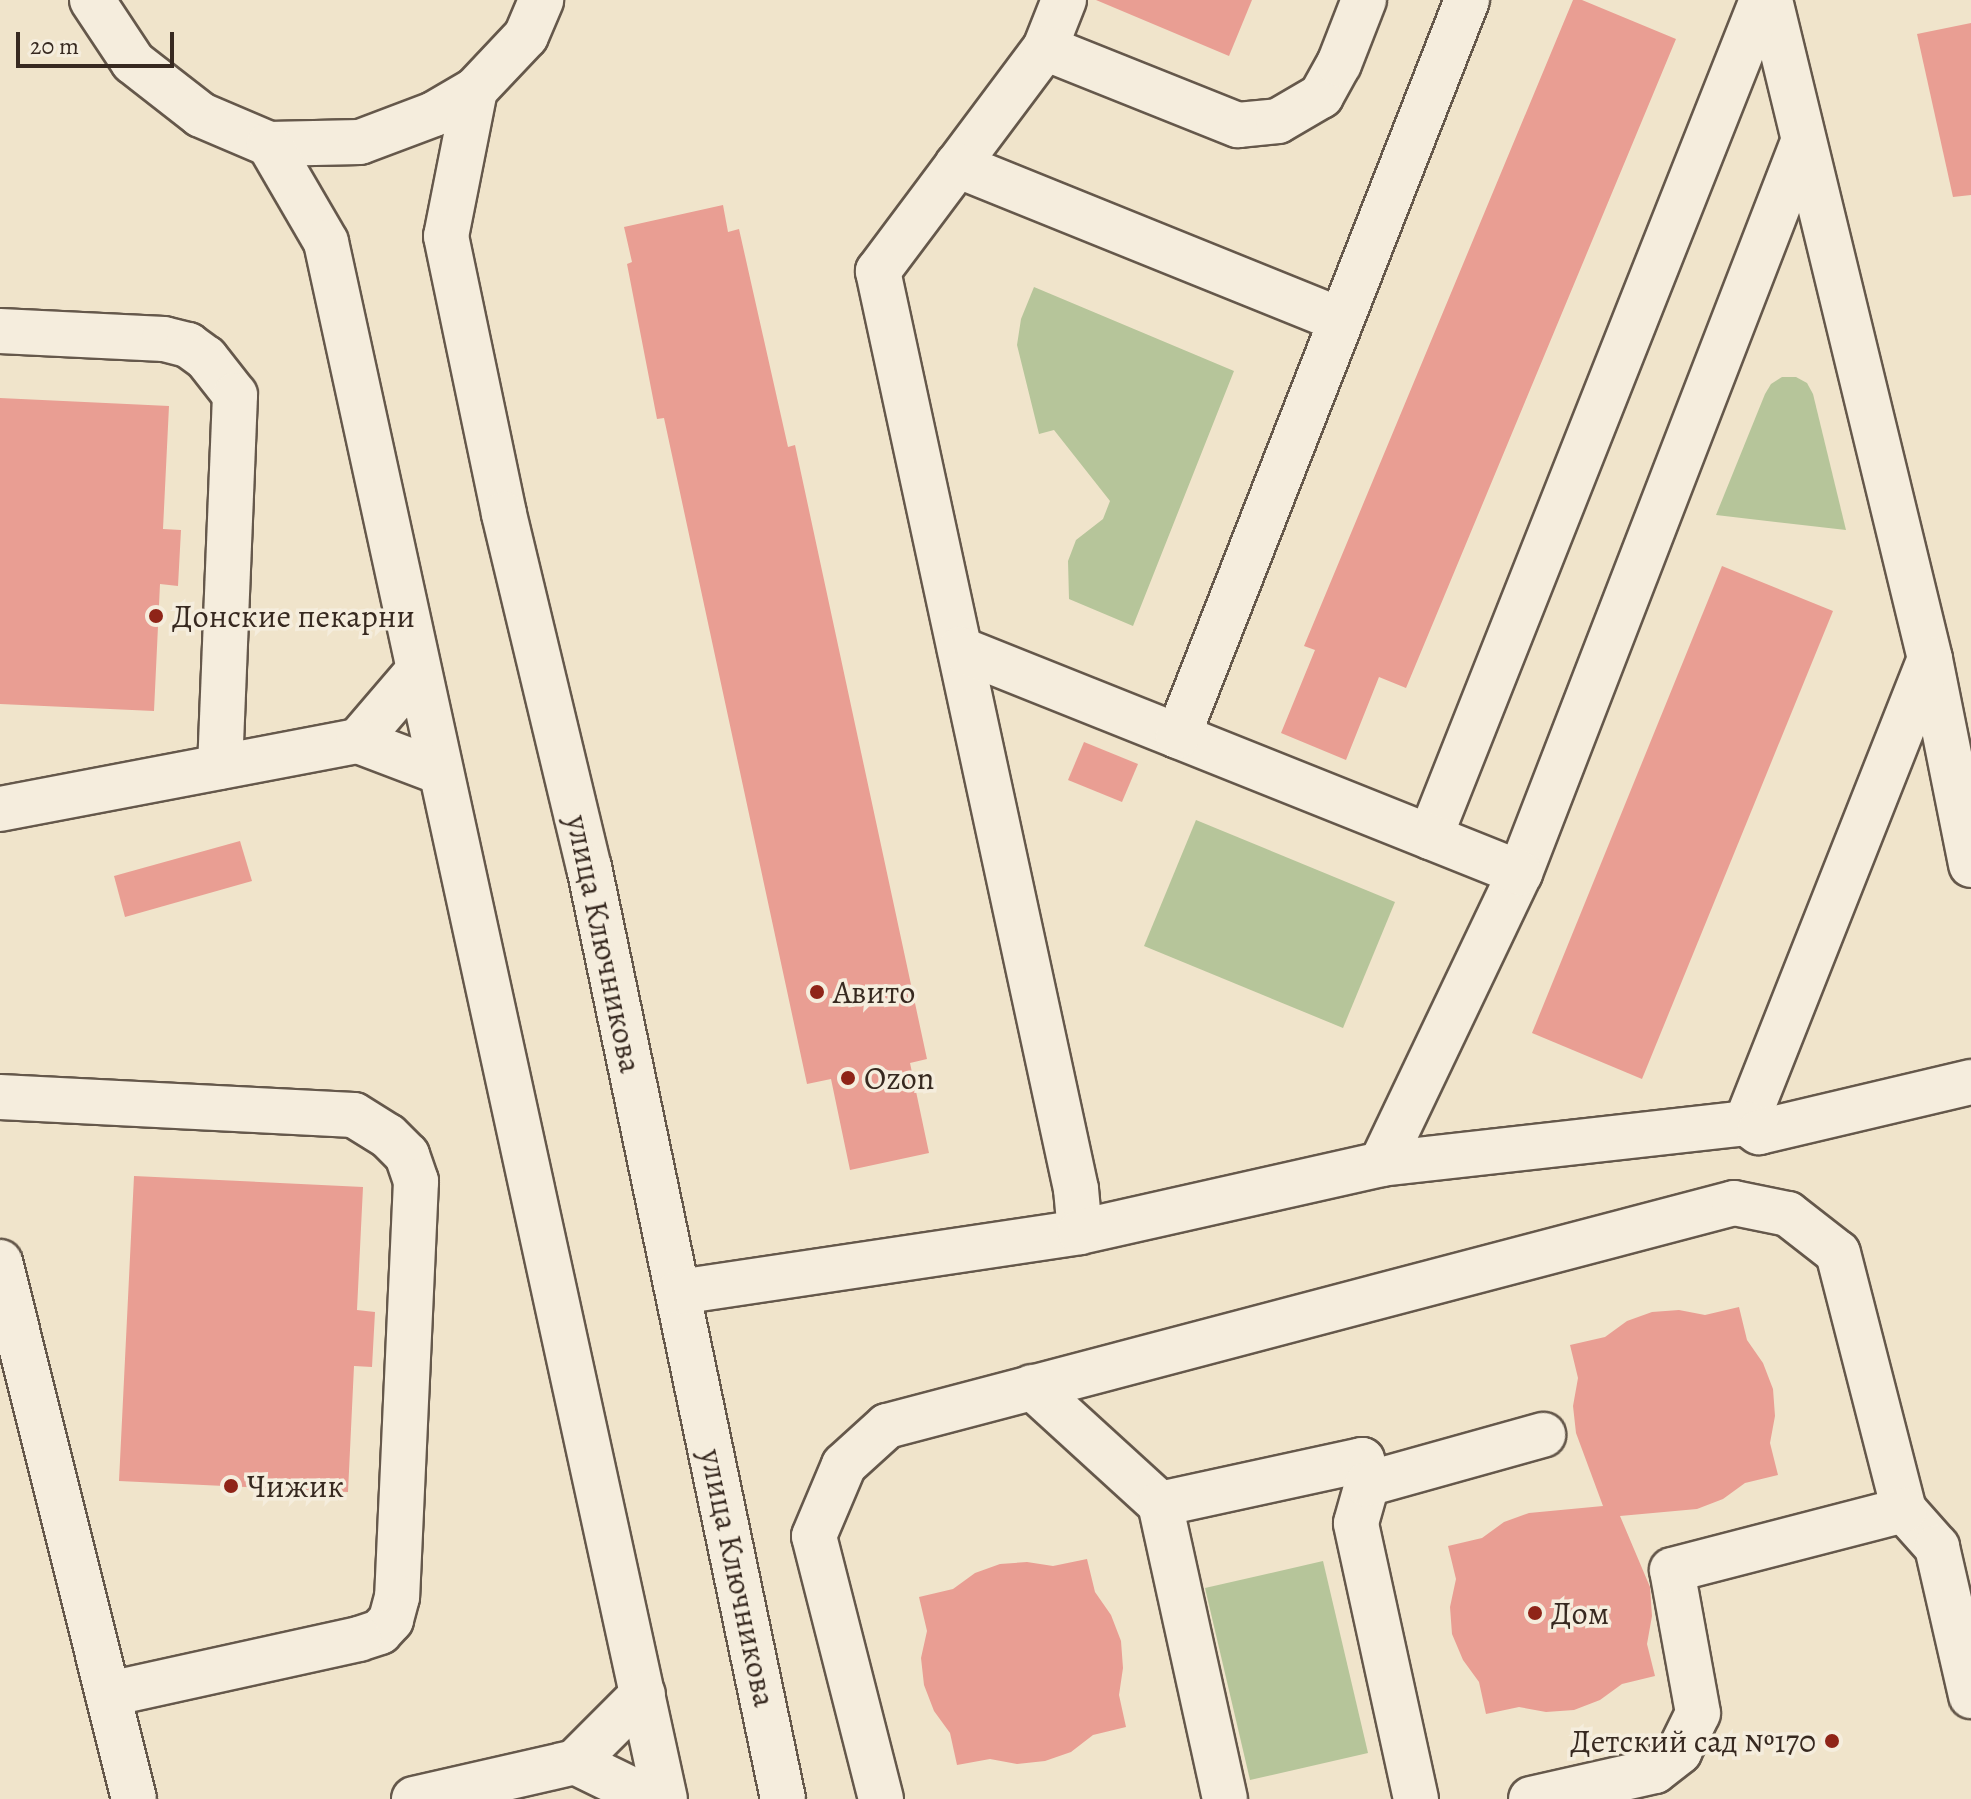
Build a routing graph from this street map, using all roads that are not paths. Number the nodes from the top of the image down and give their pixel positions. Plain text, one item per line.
1 (92, 0) edge
2 (541, 0) edge
3 (1064, 0) edge
4 (1364, 0) edge
5 (1467, 0) edge
6 (1762, 0) edge
7 (1770, 0) edge
8 (1045, 48) junction
9 (475, 90) junction
10 (1803, 142) junction
11 (269, 144) junction
12 (957, 165) junction
13 (1341, 320) junction
14 (0, 331) edge
15 (960, 649) junction
16 (1930, 659) junction
17 (418, 671) junction
18 (1178, 736) junction
19 (358, 741) junction
20 (220, 767) junction
21 (440, 772) junction
22 (0, 809) edge
23 (1430, 837) junction
24 (1971, 865) edge
25 (1520, 873) junction
26 (1971, 1082) edge
27 (0, 1097) edge
28 (1746, 1123) junction
29 (1381, 1164) junction
30 (1080, 1232) junction
31 (0, 1262) edge
32 (679, 1292) junction
33 (1032, 1387) junction
34 (1543, 1435) dead end
35 (1367, 1484) junction
36 (1160, 1504) junction
37 (1904, 1510) junction
38 (108, 1694) junction
39 (643, 1694) junction
40 (1971, 1696) edge
41 (575, 1762) junction
42 (478, 1792) edge
43 (134, 1799) edge
44 (414, 1799) edge
45 (651, 1799) edge
46 (665, 1799) edge
47 (783, 1799) edge
48 (881, 1799) edge
49 (1225, 1799) edge
50 (1416, 1799) edge
51 (1531, 1799) edge

1 - 11 street
2 - 9 street
3 - 8 street
4 - 8 street
5 - 13 street
6 - 23 street
7 - 10 street
8 - 12 street
9 - 11 street
9 - 32 street, улица Ключникова
10 - 16 street
10 - 25 street
11 - 17 street
12 - 13 street
12 - 15 street
13 - 18 street
14 - 20 street
15 - 18 street
15 - 30 street
16 - 24 street
16 - 28 street
17 - 19 street
17 - 21 street
18 - 23 street
19 - 20 street
19 - 21 street
20 - 22 street
21 - 39 street
23 - 25 street
25 - 29 street
26 - 28 street
27 - 38 street
28 - 29 street
29 - 30 street
30 - 32 street
31 - 38 street
32 - 47 street, улица Ключникова
33 - 36 street
33 - 37 street
33 - 48 street
34 - 35 street
35 - 36 street
35 - 50 street
36 - 49 street
37 - 40 street
37 - 51 street
38 - 43 street
39 - 41 street
39 - 46 street
41 - 42 street
41 - 45 street
42 - 44 street

